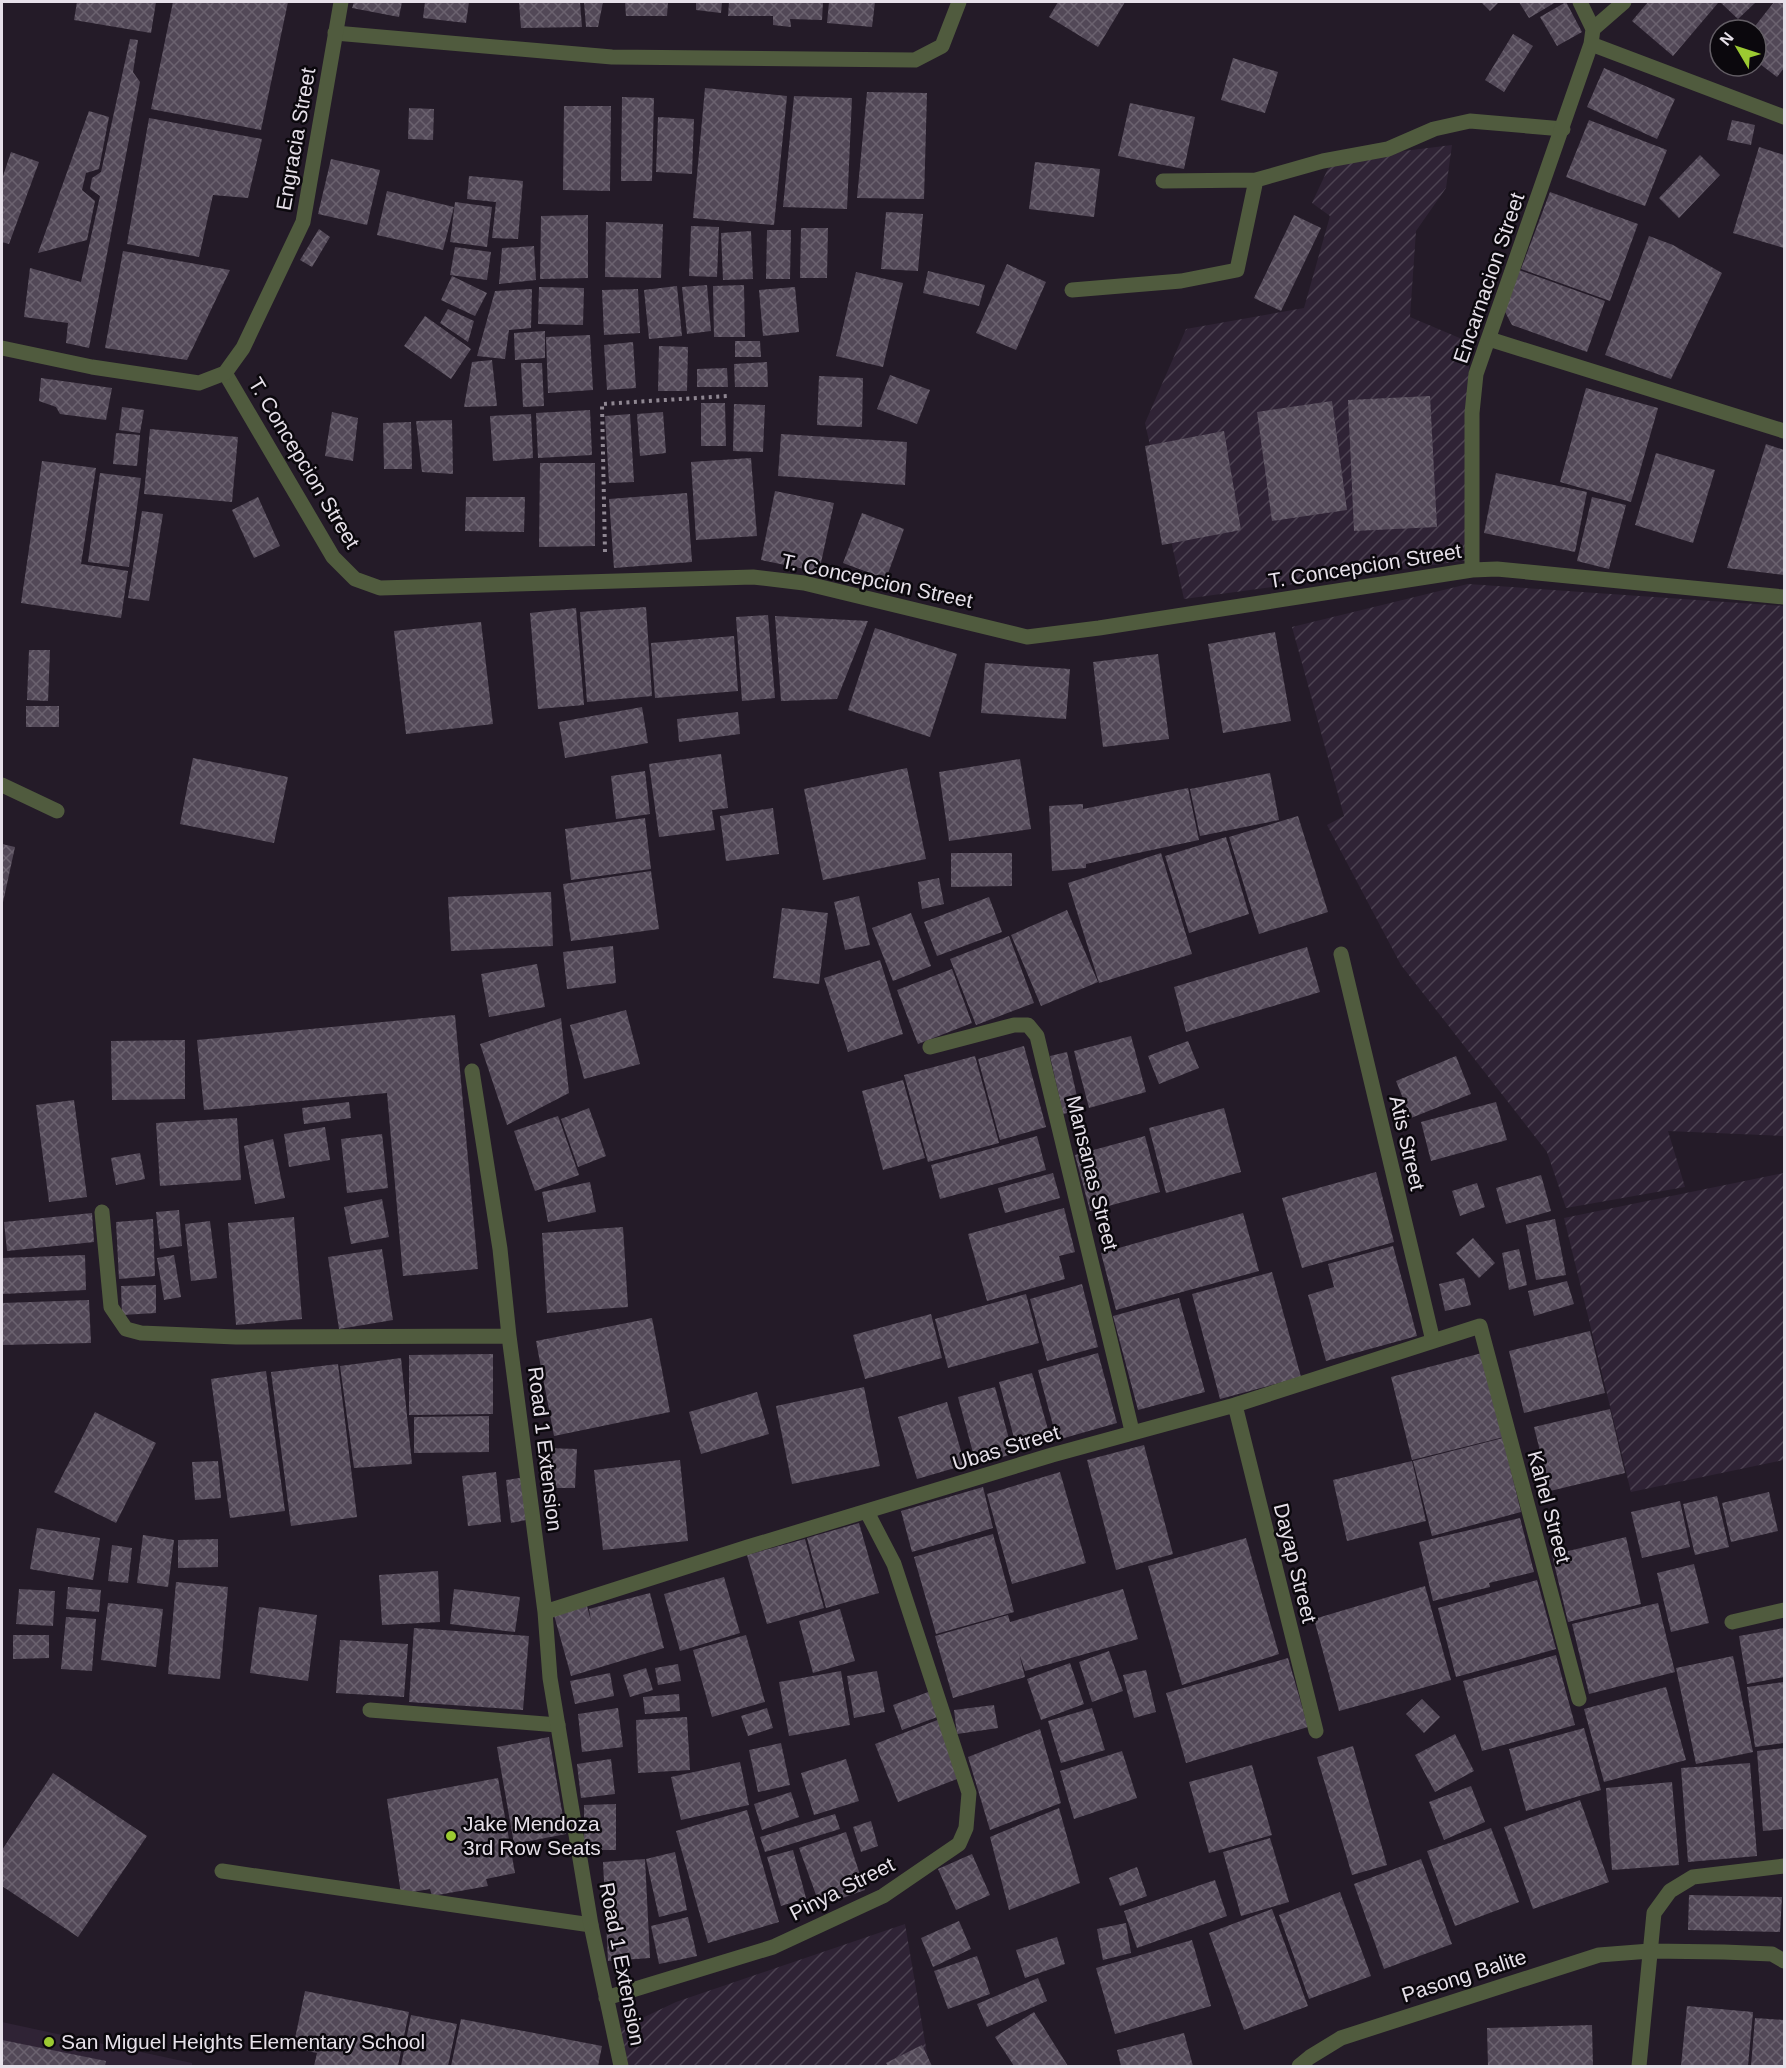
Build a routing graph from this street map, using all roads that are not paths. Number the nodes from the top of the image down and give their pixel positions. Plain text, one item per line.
1 (341, 2) edge
2 (959, 2) edge
3 (1580, 2) edge
4 (1624, 2) edge
5 (335, 33) junction
6 (1592, 37) junction
7 (1785, 117) edge
8 (1563, 129) junction
9 (1256, 180) junction
10 (1163, 181) dead end
11 (1072, 290) dead end
12 (1489, 339) junction
13 (2, 348) edge
14 (225, 373) junction
15 (1785, 432) edge
16 (1472, 570) junction
17 (1785, 597) edge
18 (2, 785) edge
19 (57, 811) dead end
20 (1341, 954) dead end
21 (930, 1047) dead end
22 (472, 1071) dead end
23 (102, 1212) dead end
24 (1479, 1326) joint
25 (509, 1336) junction
26 (1433, 1341) junction
27 (1235, 1405) junction
28 (1132, 1431) junction
29 (867, 1512) junction
30 (1785, 1610) edge
31 (545, 1612) junction
32 (1732, 1622) dead end
33 (1579, 1699) dead end
34 (370, 1710) dead end
35 (558, 1725) junction
36 (1316, 1731) dead end
37 (1785, 1866) edge
38 (222, 1871) dead end
39 (591, 1925) junction
40 (1650, 1951) junction
41 (1785, 1961) edge
42 (606, 1998) junction
43 (621, 2067) edge
44 (1299, 2067) edge
45 (1639, 2067) edge

1 - 5 street, Engracia Street
2 - 5 street
3 - 6 street
4 - 6 street
5 - 14 street, Engracia Street
6 - 7 street
6 - 8 street, Encarnacion Street
8 - 9 street
8 - 12 street, Encarnacion Street
9 - 10 street
9 - 11 street
12 - 15 street
12 - 16 street, Encarnacion Street
13 - 14 street, T. Concepcion Street
14 - 16 street, T. Concepcion Street
16 - 17 street, T. Concepcion Street
18 - 19 street
20 - 26 street, Atis Street
21 - 28 street, Mansanas Street
22 - 25 street, Road 1 Extension
23 - 25 street
24 - 26 street, Ubas Street
24 - 33 street, Kahel Street
25 - 31 street, Road 1 Extension
26 - 27 street, Ubas Street
27 - 28 street, Ubas Street
27 - 36 street, Dayap Street
28 - 29 street, Ubas Street
29 - 31 street, Ubas Street
29 - 42 street, Pinya Street
30 - 32 street
31 - 35 street, Road 1 Extension
34 - 35 street
35 - 39 street, Road 1 Extension
37 - 40 street
38 - 39 street
39 - 42 street, Road 1 Extension
40 - 41 street, Pasong Balite
40 - 44 street, Pasong Balite
40 - 45 street
42 - 43 street, Road 1 Extension

